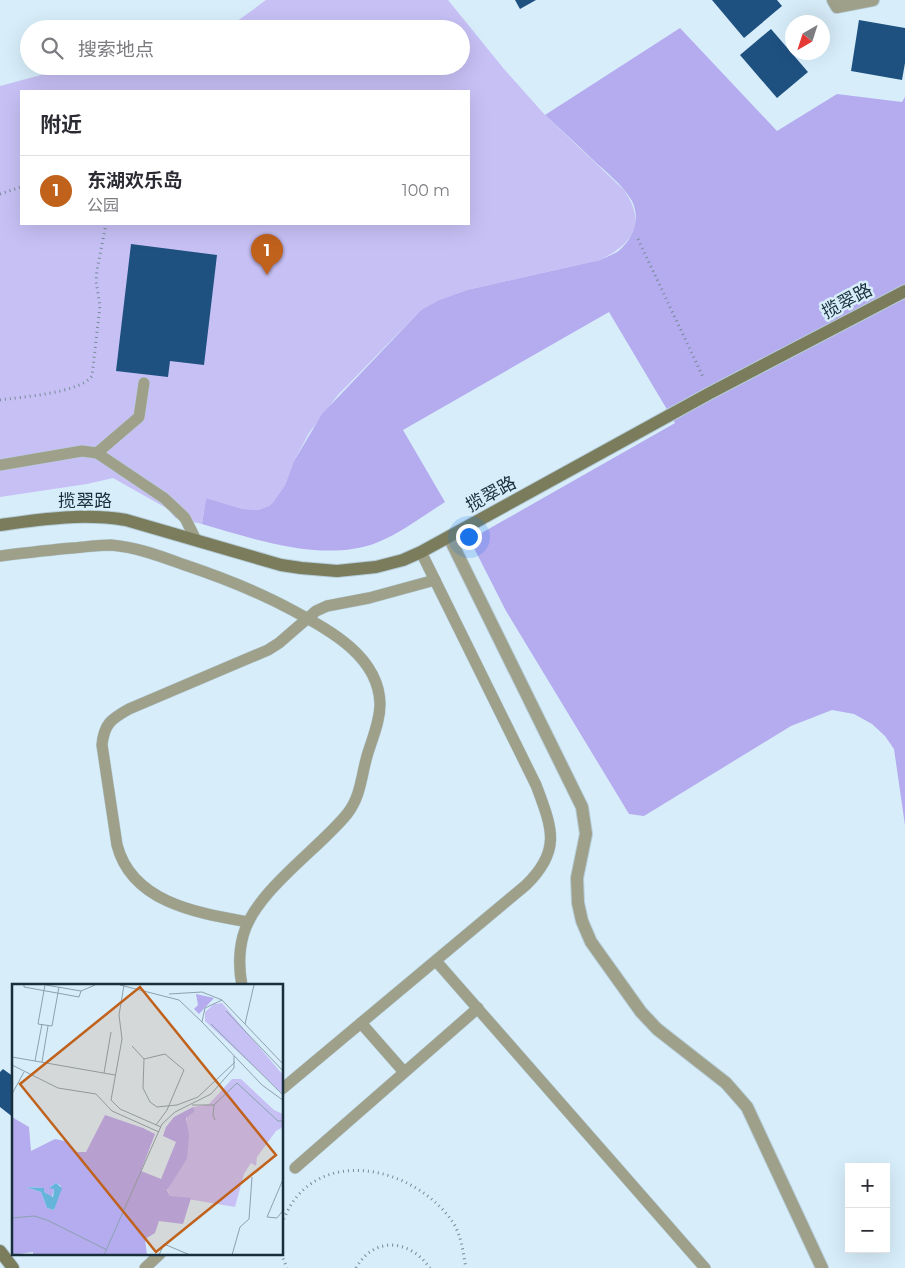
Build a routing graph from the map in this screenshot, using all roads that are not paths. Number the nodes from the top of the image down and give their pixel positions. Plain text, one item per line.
1 (833, 0) edge
2 (873, 0) edge
3 (905, 291) edge
4 (144, 383) dead end
5 (97, 453) junction
6 (0, 465) edge
7 (0, 526) edge
8 (449, 537) junction
9 (196, 540) junction
10 (421, 552) junction
11 (0, 556) edge
12 (435, 580) junction
13 (308, 618) junction
14 (248, 922) junction
15 (436, 961) junction
16 (242, 984) edge
17 (478, 1008) junction
18 (361, 1023) junction
19 (404, 1072) junction
20 (284, 1087) edge
21 (295, 1168) dead end
22 (0, 1251) edge
23 (158, 1256) edge
24 (13, 1268) edge
25 (145, 1268) edge
26 (705, 1268) edge
27 (822, 1268) edge

1 - 2 street
3 - 8 street, 揽翠路
4 - 5 lane
5 - 6 lane
5 - 9 lane
7 - 9 street, 揽翠路
8 - 10 street, 揽翠路
8 - 27 street
9 - 10 street, 揽翠路
10 - 12 lane
11 - 13 lane
12 - 13 lane
12 - 15 lane
13 - 14 lane
13 - 14 lane
14 - 16 lane
15 - 17 lane
15 - 18 lane
17 - 19 lane
17 - 26 lane
18 - 19 lane
18 - 20 lane
19 - 21 lane
22 - 24 street
23 - 25 lane

